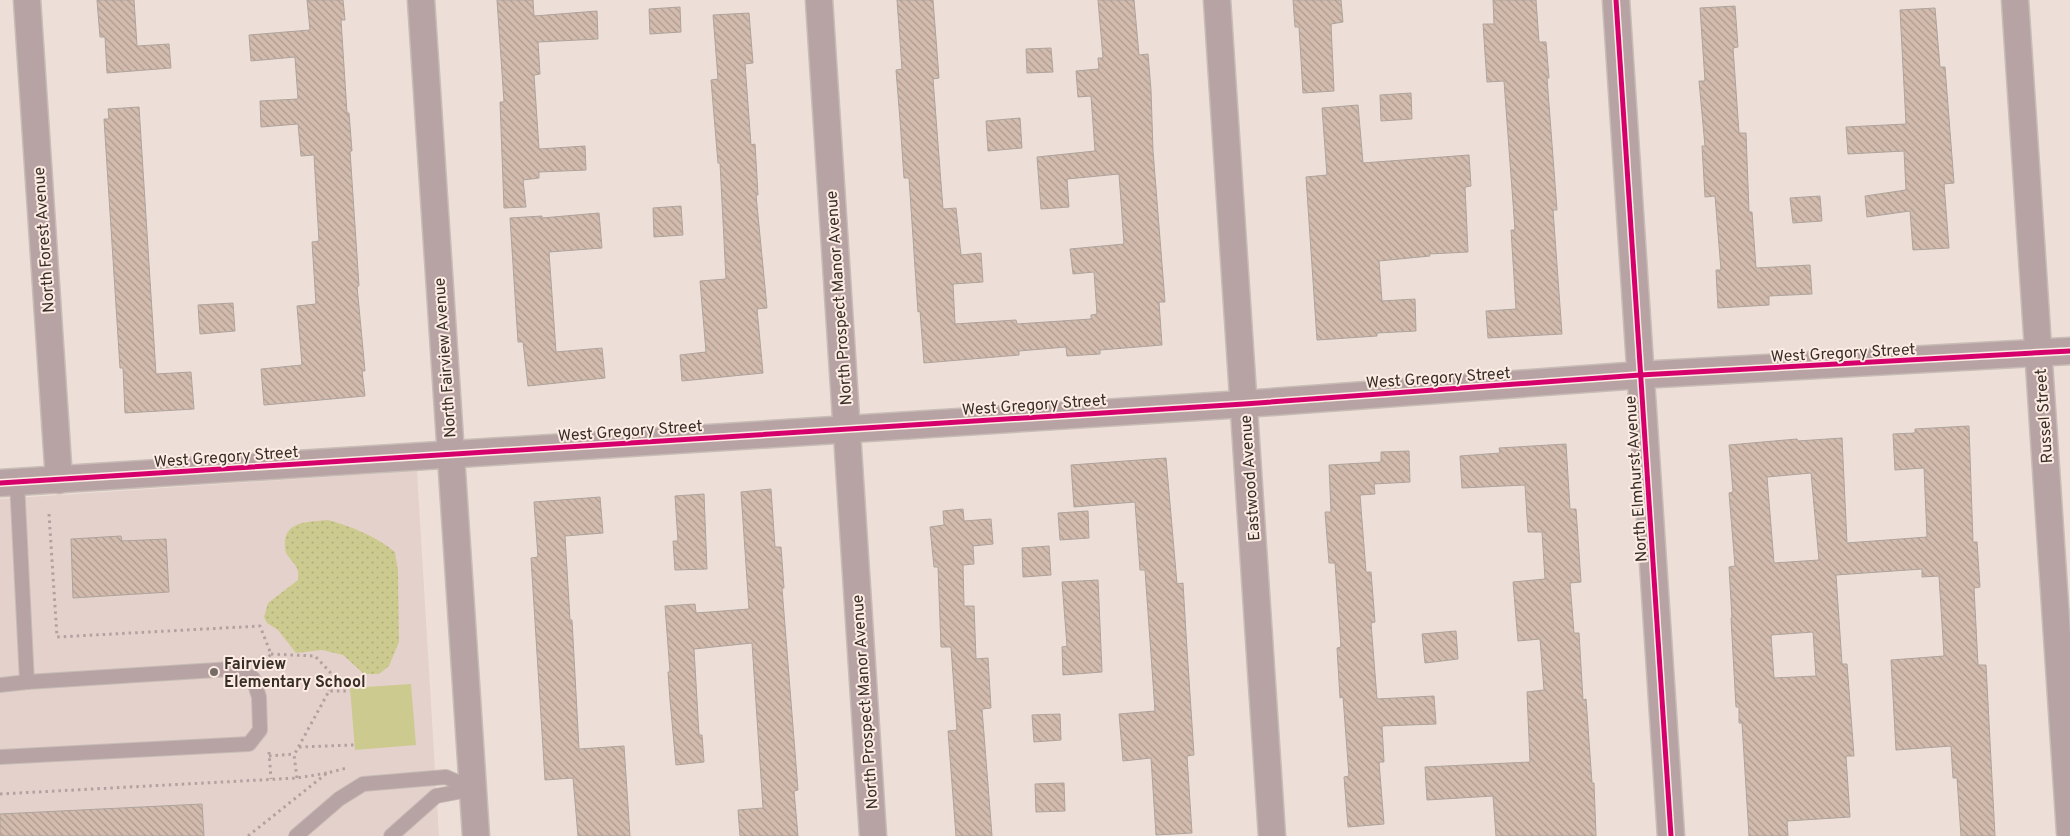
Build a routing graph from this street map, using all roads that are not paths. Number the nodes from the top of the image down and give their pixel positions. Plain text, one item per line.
1 (27, 0) edge
2 (421, 0) edge
3 (819, 0) edge
4 (1217, 0) edge
5 (1616, 0) edge
6 (2016, 0) edge
7 (2070, 351) edge
8 (2039, 353) junction
9 (1640, 375) junction
10 (1244, 404) junction
11 (847, 429) junction
12 (451, 454) junction
13 (59, 480) junction
14 (8, 483) edge
15 (27, 682) junction
16 (0, 685) edge
17 (0, 757) edge
18 (473, 789) junction
19 (2070, 832) edge
20 (296, 836) edge
21 (392, 836) edge
22 (476, 836) edge
23 (873, 836) edge
24 (1272, 836) edge
25 (1671, 836) edge

1 - 13 street, North Forest Avenue
2 - 12 street, North Fairview Avenue
3 - 11 street, North Prospect Manor Avenue
4 - 10 street, Eastwood Avenue
5 - 9 street, North Elmhurst Avenue
6 - 8 street, Russel Street
7 - 8 street, West Gregory Street
8 - 9 street, West Gregory Street
8 - 19 street, Russel Street
9 - 10 street, West Gregory Street
9 - 25 street, North Elmhurst Avenue
10 - 11 street, West Gregory Street
10 - 24 street, Eastwood Avenue
11 - 12 street, West Gregory Street
11 - 23 street, North Prospect Manor Avenue
12 - 13 street, West Gregory Street
12 - 18 street, North Fairview Avenue
13 - 14 street, West Gregory Street
14 - 15 lane
15 - 16 lane
15 - 17 lane
18 - 20 lane
18 - 21 lane
18 - 22 street, North Fairview Avenue

